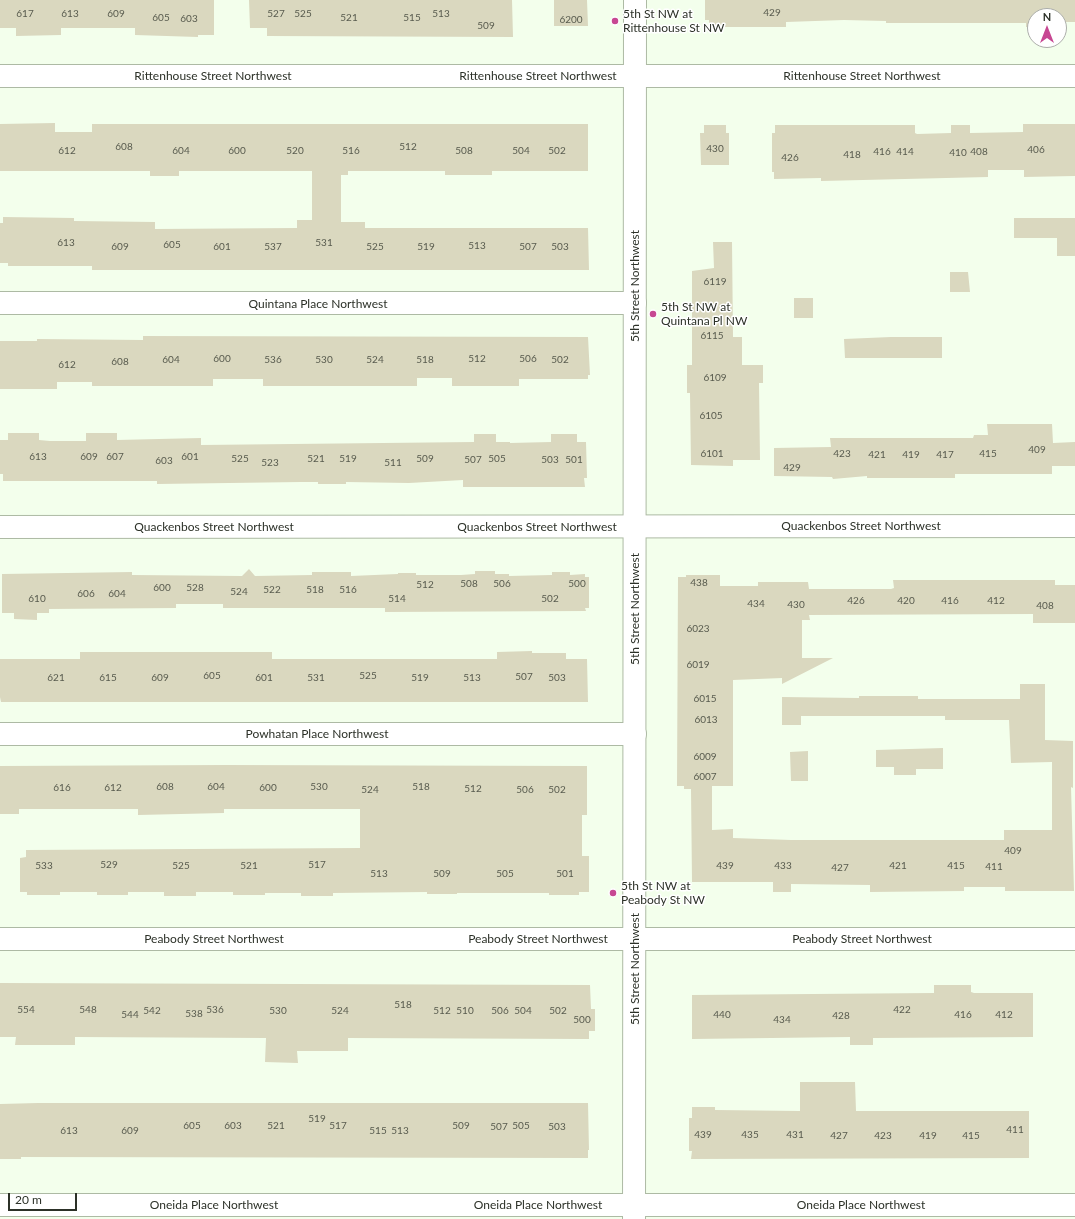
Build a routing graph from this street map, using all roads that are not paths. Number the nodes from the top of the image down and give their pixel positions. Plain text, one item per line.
1 (635, 0) edge
2 (0, 76) edge
3 (635, 76) junction
4 (1075, 76) edge
5 (0, 303) edge
6 (635, 303) junction
7 (635, 526) junction
8 (1075, 526) edge
9 (0, 527) edge
10 (0, 734) edge
11 (635, 734) junction
12 (0, 939) edge
13 (635, 939) junction
14 (1075, 939) edge
15 (0, 1205) edge
16 (1075, 1205) edge
17 (634, 1212) edge

1 - 3 street, 5th Street Northwest
2 - 3 street, Rittenhouse Street Northwest
3 - 4 street, Rittenhouse Street Northwest
3 - 6 street, 5th Street Northwest
5 - 6 street, Quintana Place Northwest
6 - 7 street, 5th Street Northwest
7 - 8 street, Quackenbos Street Northwest
7 - 9 street, Quackenbos Street Northwest
7 - 11 street, 5th Street Northwest
10 - 11 street, Powhatan Place Northwest
11 - 13 street, 5th Street Northwest
12 - 13 street, Peabody Street Northwest
13 - 14 street, Peabody Street Northwest
13 - 17 street, 5th Street Northwest
15 - 17 street, Oneida Place Northwest
16 - 17 street, Oneida Place Northwest

